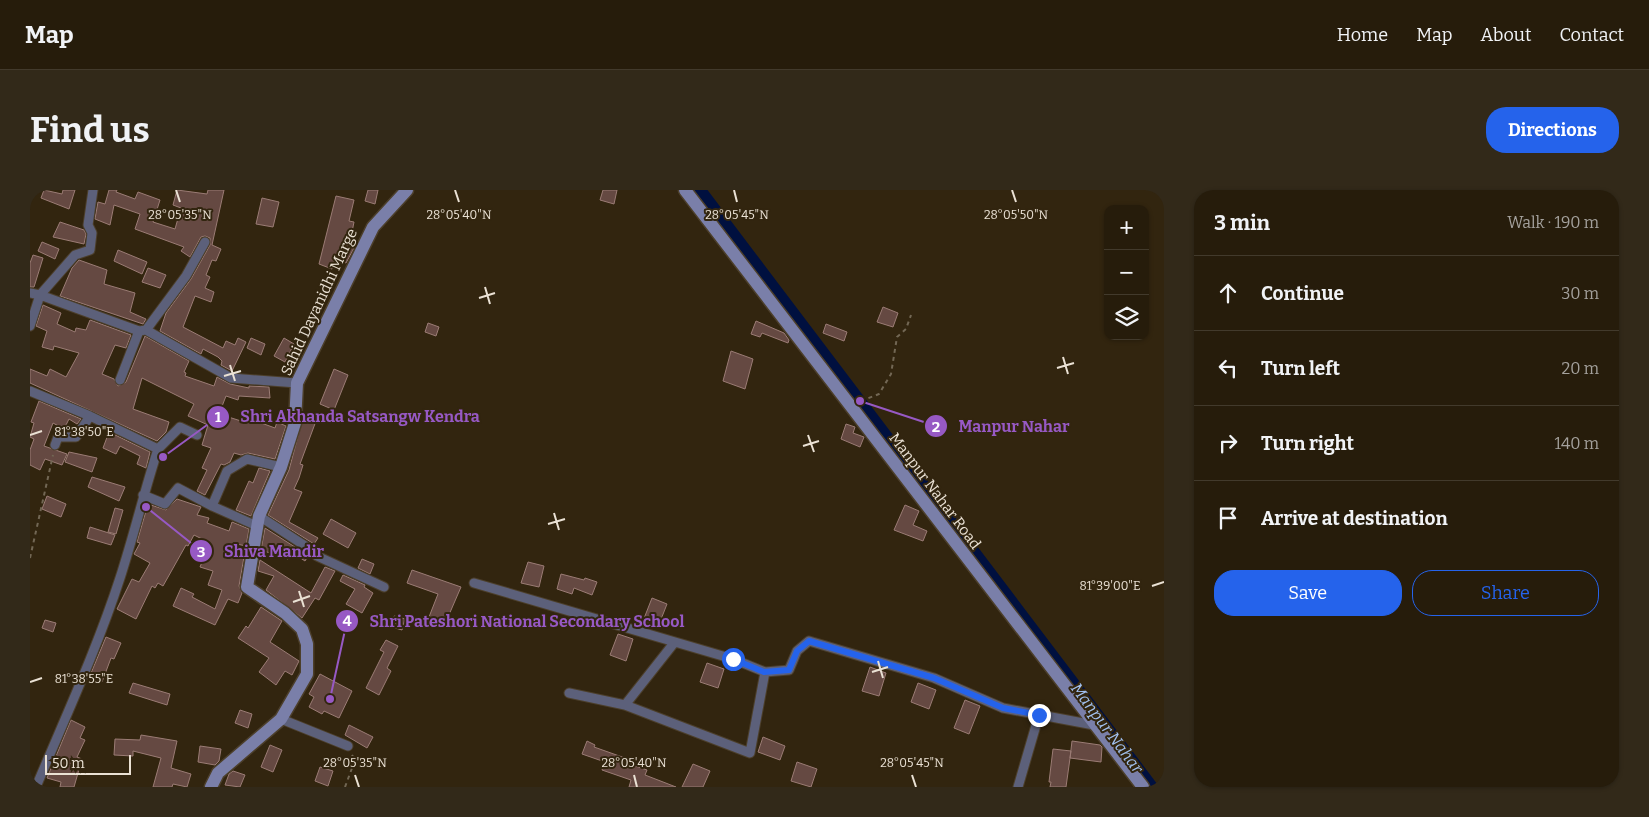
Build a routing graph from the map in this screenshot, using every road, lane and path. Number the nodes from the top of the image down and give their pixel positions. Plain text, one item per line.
1 (93, 190) edge
2 (407, 190) edge
3 (685, 190) edge
4 (205, 242) dead end
5 (30, 294) edge
6 (40, 295) junction
7 (911, 315) dead end
8 (30, 326) edge
9 (142, 331) junction
10 (120, 380) dead end
11 (297, 383) junction
12 (30, 391) edge
13 (850, 407) junction
14 (90, 416) junction
15 (197, 435) dead end
16 (56, 445) joint
17 (158, 449) junction
18 (281, 467) junction
19 (143, 494) junction
20 (212, 506) junction
21 (258, 521) junction
22 (30, 558) edge
23 (474, 583) dead end
24 (384, 587) dead end
25 (674, 643) junction
26 (764, 672) junction
27 (569, 693) dead end
28 (625, 705) junction
29 (1039, 715) junction
30 (281, 720) junction
31 (1094, 725) junction
32 (348, 746) joint
33 (36, 787) edge
34 (211, 787) edge
35 (345, 787) edge
36 (1018, 787) edge
37 (1143, 787) edge

1 - 6 street
2 - 11 street, Sahid Dayanidhi Marge
3 - 13 street, Manpur Nahar Road
4 - 9 street
5 - 6 street
6 - 8 street
6 - 9 street
7 - 13 path
9 - 10 street
9 - 11 street
11 - 18 street, Sahid Dayanidhi Marge
12 - 14 street
13 - 31 street, Manpur Nahar Road
14 - 16 street
14 - 17 street
15 - 17 street
16 - 22 path
17 - 19 street
18 - 20 street
18 - 21 street, Sahid Dayanidhi Marge
19 - 20 street
19 - 33 street
20 - 21 street
21 - 24 street
21 - 30 street, Sahid Dayanidhi Marge
23 - 25 street
25 - 26 street
25 - 28 street
26 - 28 street
26 - 29 street
27 - 28 street
29 - 31 street
29 - 36 street
30 - 32 street
30 - 34 street, Sahid Dayanidhi Marge
31 - 37 street, Manpur Nahar Road
32 - 35 path

